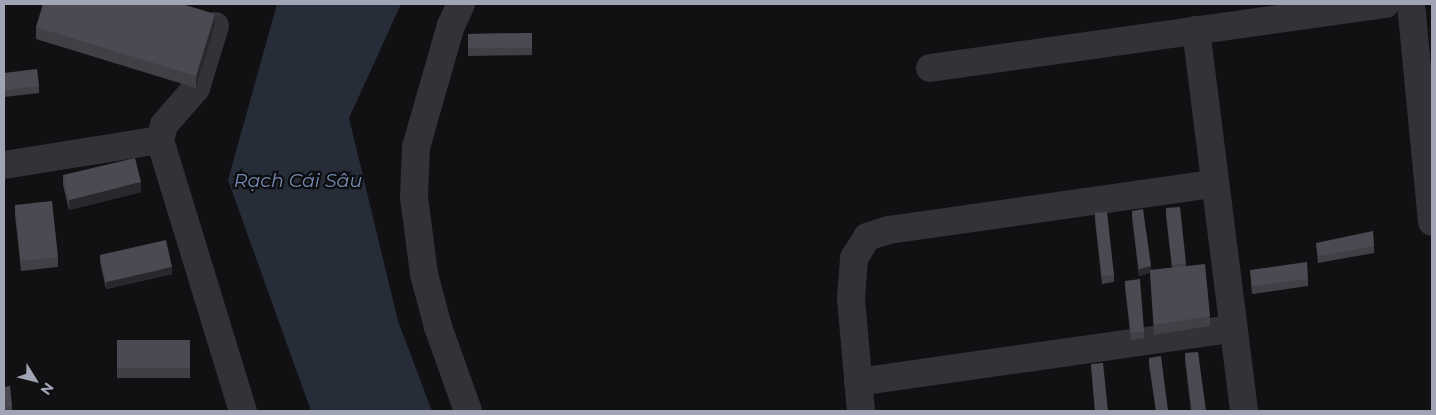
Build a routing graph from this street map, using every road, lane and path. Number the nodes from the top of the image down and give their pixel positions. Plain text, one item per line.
1 (461, 4) edge
2 (1386, 4) edge
3 (1411, 4) edge
4 (215, 26) edge
5 (1196, 30) junction
6 (930, 68) dead end
7 (160, 140) junction
8 (4, 165) edge
9 (1213, 184) junction
10 (1432, 222) edge
11 (1232, 329) junction
12 (858, 382) junction
13 (243, 411) edge
14 (468, 411) edge
15 (861, 411) edge
16 (1244, 411) edge

1 - 14 street
2 - 5 street
3 - 10 street
4 - 7 street
5 - 6 street
5 - 9 street
7 - 8 street
7 - 13 street
9 - 11 street
9 - 12 street
11 - 12 street
11 - 16 street
12 - 15 street

